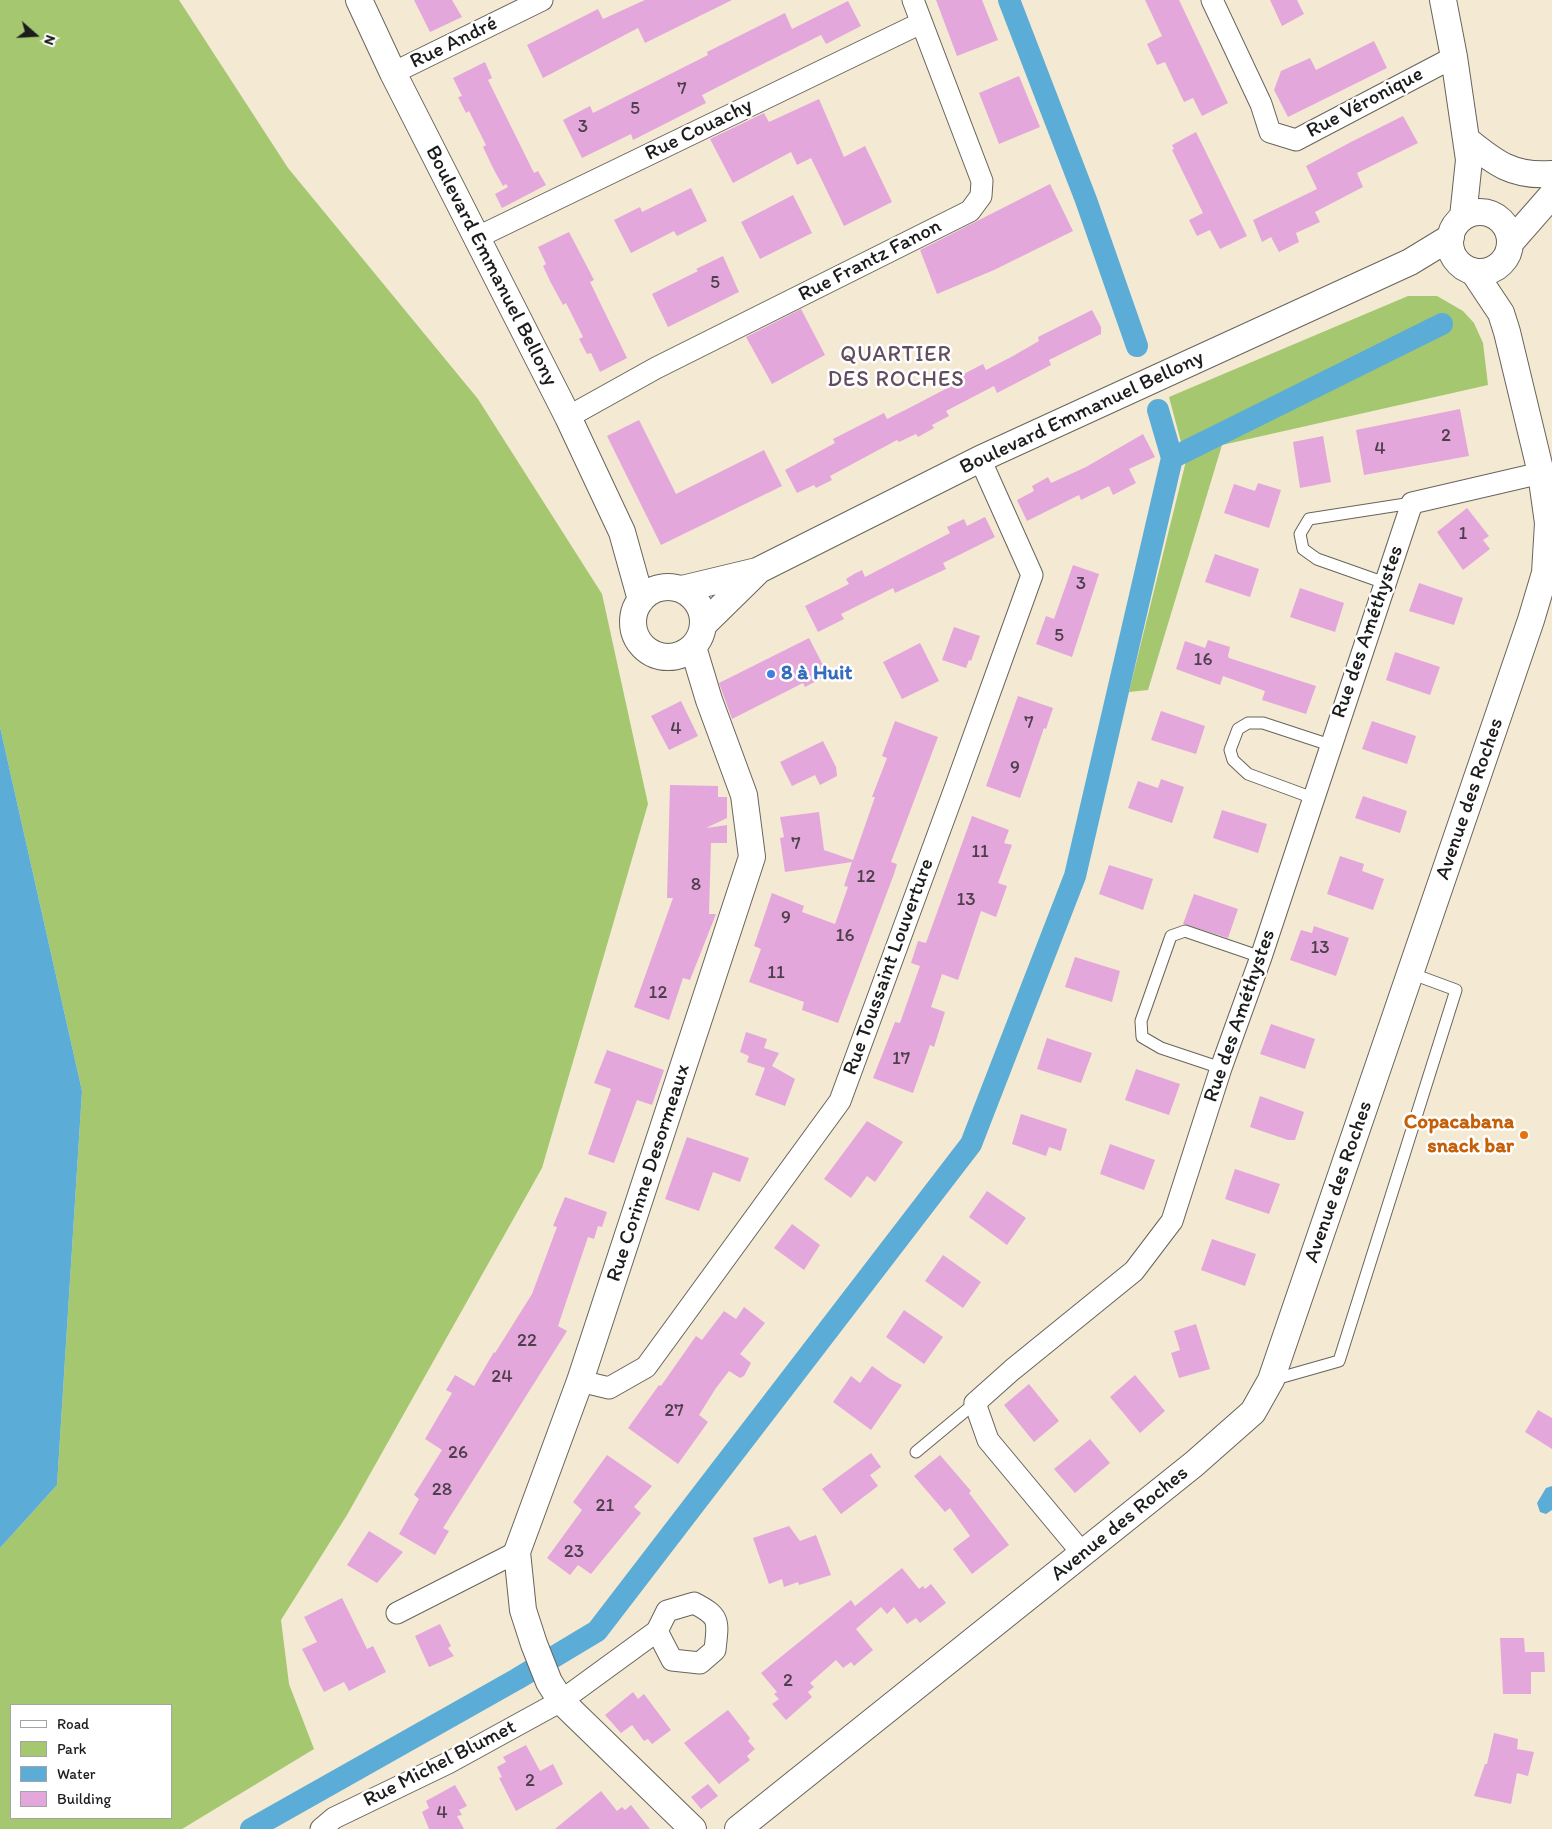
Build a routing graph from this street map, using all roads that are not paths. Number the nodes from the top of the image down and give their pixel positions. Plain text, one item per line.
1 (358, 0) edge
2 (542, 0) edge
3 (913, 0) edge
4 (1212, 0) edge
5 (1443, 0) edge
6 (921, 22) junction
7 (1454, 57) junction
8 (393, 72) junction
9 (1468, 150) junction
10 (1552, 174) edge
11 (1549, 198) edge
12 (1494, 215) junction
13 (1457, 227) junction
14 (478, 237) junction
15 (1507, 251) junction
16 (1410, 262) junction
17 (1466, 268) junction
18 (1501, 313) junction
19 (568, 417) junction
20 (980, 459) junction
21 (1541, 472) junction
22 (1412, 503) junction
23 (622, 532) junction
24 (757, 571) junction
25 (1385, 583) junction
26 (674, 588) junction
27 (641, 600) junction
28 (704, 624) junction
29 (681, 652) junction
30 (1330, 745) junction
31 (1313, 798) junction
32 (1261, 957) junction
33 (1410, 973) junction
34 (1221, 1068) junction
35 (1271, 1380) junction
36 (580, 1381) junction
37 (975, 1402) junction
38 (916, 1452) dead end
39 (517, 1552) junction
40 (1083, 1554) junction
41 (397, 1613) dead end
42 (657, 1631) dead end
43 (555, 1691) junction
44 (321, 1829) edge
45 (693, 1829) edge
46 (738, 1829) edge

1 - 8 street, Boulevard Emmanuel Bellony
2 - 8 street, Rue André
3 - 6 street, Rue Frantz Fanon
4 - 7 street, Rue Véronique
5 - 7 street
6 - 14 street, Rue Couachy
6 - 19 street, Rue Frantz Fanon
7 - 9 street
8 - 14 street, Boulevard Emmanuel Bellony
9 - 10 street
9 - 12 street
9 - 13 street
11 - 12 street
11 - 15 street
12 - 13 street
12 - 15 street
13 - 16 street, Boulevard Emmanuel Bellony
13 - 17 street
14 - 19 street, Boulevard Emmanuel Bellony
15 - 17 street
15 - 18 street, Avenue des Roches
16 - 17 street, Boulevard Emmanuel Bellony
16 - 20 street, Boulevard Emmanuel Bellony
17 - 18 street, Avenue des Roches
18 - 21 street, Avenue des Roches
19 - 23 street, Boulevard Emmanuel Bellony
20 - 24 street, Boulevard Emmanuel Bellony
20 - 36 street, Rue Toussaint Louverture
21 - 22 street
21 - 33 street, Avenue des Roches
22 - 25 street, Rue des Améthystes
22 - 25 lane
23 - 26 street, Boulevard Emmanuel Bellony
23 - 27 street, Boulevard Emmanuel Bellony
24 - 26 street, Boulevard Emmanuel Bellony
24 - 28 street, Boulevard Emmanuel Bellony
25 - 30 street, Rue des Améthystes
26 - 27 street
26 - 28 street
27 - 29 street
28 - 29 street
29 - 36 street, Rue Corinne Desormeaux
30 - 31 street, Rue des Améthystes
30 - 31 lane
31 - 32 street, Rue des Améthystes
32 - 34 street, Rue des Améthystes
32 - 34 lane
33 - 35 street, Avenue des Roches
33 - 35 lane
34 - 37 street, Rue des Améthystes
35 - 40 street, Avenue des Roches
36 - 39 street, Rue Corinne Desormeaux
37 - 38 lane
37 - 40 street
39 - 41 street
39 - 43 street, Rue Corinne Desormeaux
40 - 46 street, Avenue des Roches
42 - 43 street, Rue Michel Blumet
43 - 44 street, Rue Michel Blumet
43 - 45 street

